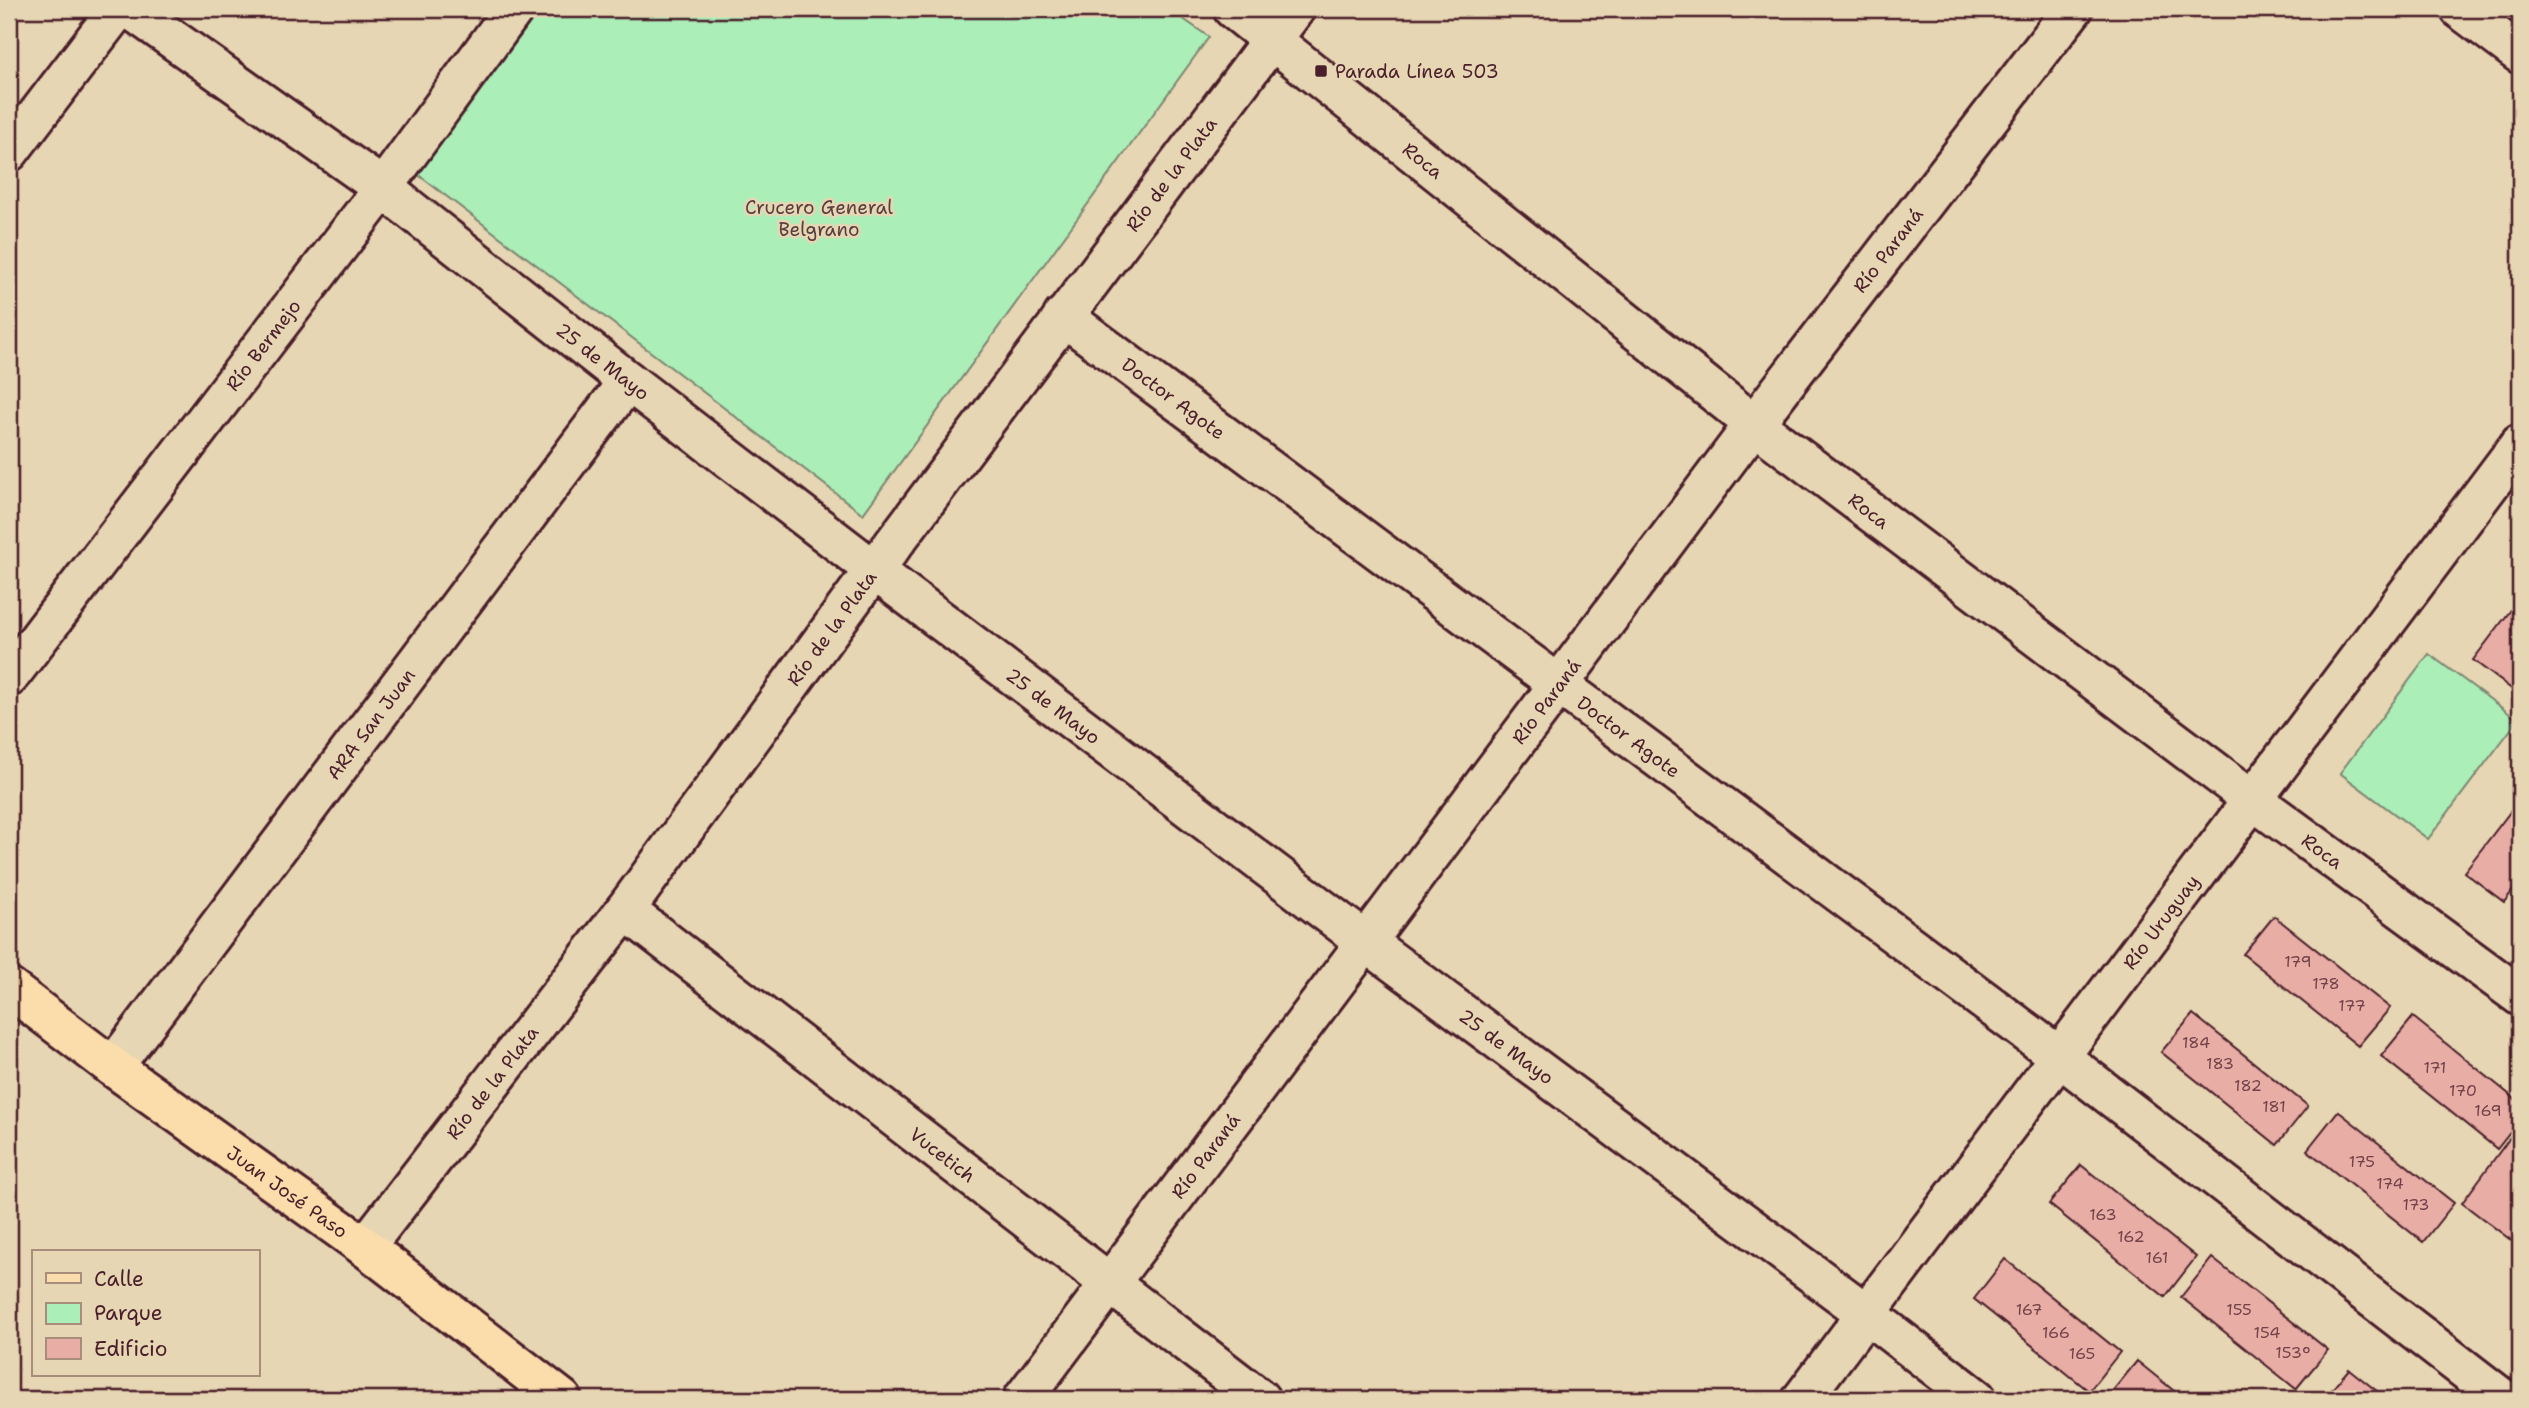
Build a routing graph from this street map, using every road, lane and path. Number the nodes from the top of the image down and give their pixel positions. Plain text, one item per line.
1 (118, 9) edge
2 (130, 9) edge
3 (514, 9) edge
4 (1233, 9) edge
5 (1295, 9) edge
6 (2073, 9) edge
7 (2460, 9) edge
8 (1273, 39) junction
9 (2520, 54) edge
10 (9, 152) edge
11 (383, 188) junction
12 (1063, 316) junction
13 (628, 382) junction
14 (1754, 424) junction
15 (2520, 444) edge
16 (874, 570) junction
17 (9, 677) edge
18 (1560, 685) junction
19 (2253, 800) junction
20 (625, 910) junction
21 (1366, 942) junction
22 (2514, 979) edge
23 (9, 988) edge
24 (2060, 1057) junction
25 (113, 1067) junction
26 (365, 1247) junction
27 (1112, 1283) junction
28 (1867, 1314) junction
29 (562, 1399) edge
30 (1023, 1399) edge
31 (1260, 1399) edge
32 (1802, 1399) edge
33 (1978, 1399) edge
34 (2503, 1399) edge

1 - 10 street
2 - 11 street, 25 de Mayo
3 - 11 street, Río Bermejo
4 - 8 street, Roca
5 - 8 street, Río de la Plata
6 - 14 street, Río Paraná
7 - 9 street
8 - 12 street, Río de la Plata
8 - 14 street, Roca
11 - 13 street, 25 de Mayo
11 - 17 street, Río Bermejo
12 - 16 street, Río de la Plata
12 - 18 street, Doctor Agote
13 - 16 street, 25 de Mayo
13 - 25 street, ARA San Juan
14 - 18 street, Río Paraná
14 - 19 street, Roca
15 - 19 street, Río Uruguay
16 - 20 street, Río de la Plata
16 - 21 street, 25 de Mayo
18 - 21 street, Río Paraná
18 - 24 street, Doctor Agote
19 - 22 street, Roca
19 - 24 street, Río Uruguay
20 - 26 street, Río de la Plata
20 - 27 street, Vucetich
21 - 27 street, Río Paraná
21 - 28 street, 25 de Mayo
23 - 25 main road, Juan José Paso
24 - 28 street, Río Uruguay
24 - 34 street, Doctor Agote
25 - 26 main road, Juan José Paso
26 - 29 main road, Juan José Paso
27 - 30 street, Río Paraná
27 - 31 street, Vucetich
28 - 32 street, Río Uruguay
28 - 33 street, 25 de Mayo

